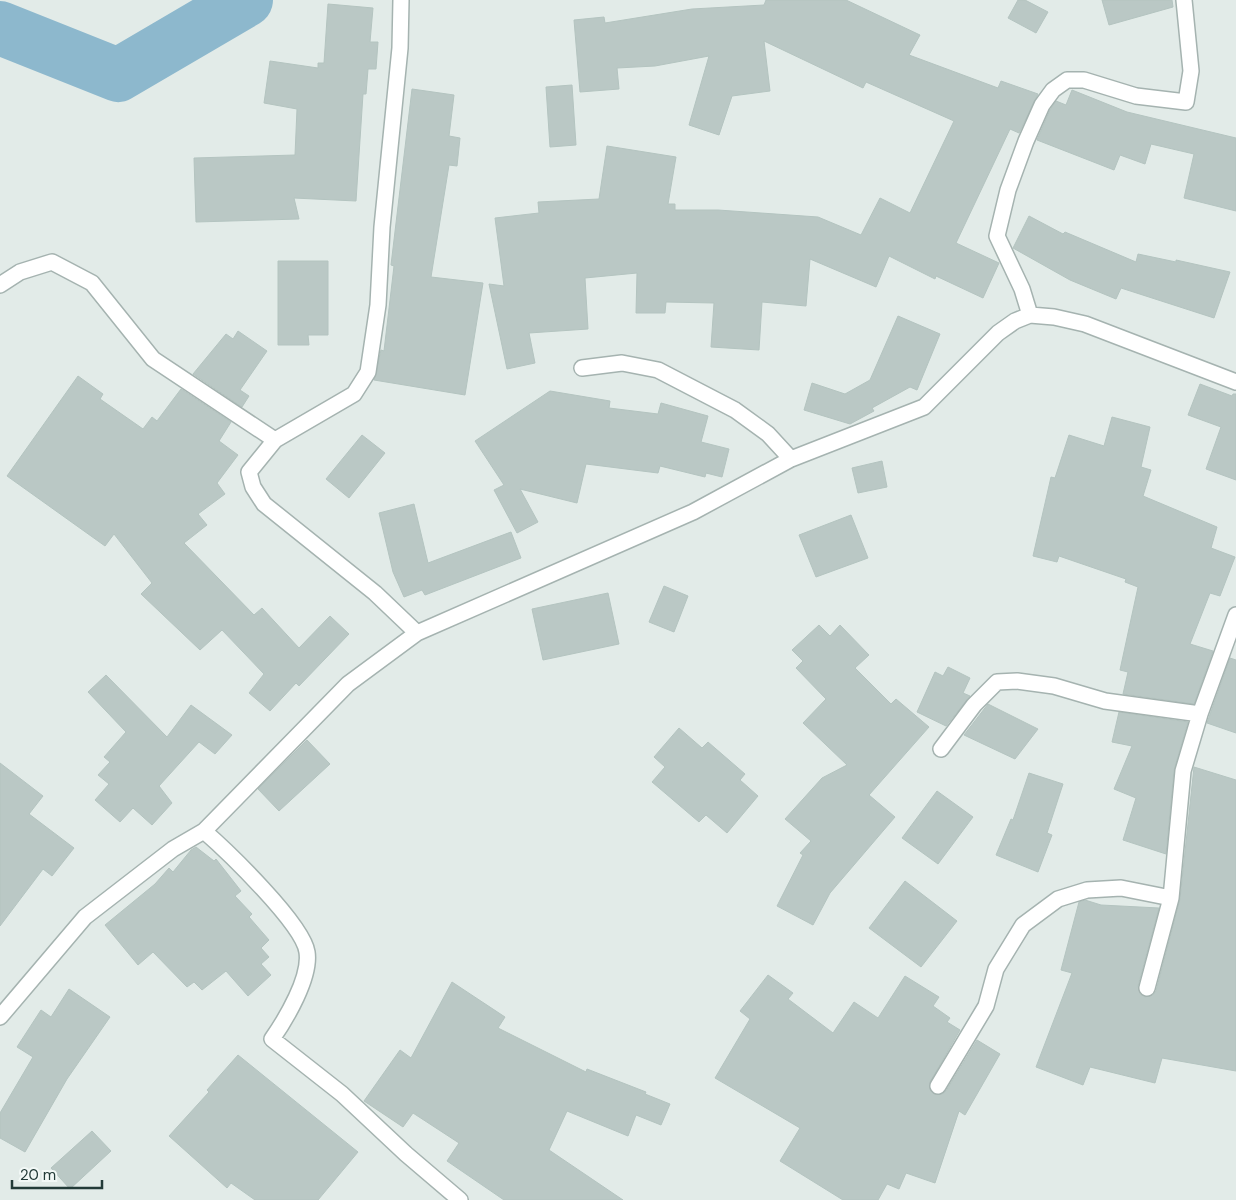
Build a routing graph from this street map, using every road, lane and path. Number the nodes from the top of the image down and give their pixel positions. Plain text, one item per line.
1 (401, 0) edge
2 (1184, 0) edge
3 (0, 284) edge
4 (1030, 315) junction
5 (582, 368) dead end
6 (1236, 382) edge
7 (275, 440) junction
8 (791, 459) junction
9 (1236, 615) edge
10 (418, 633) junction
11 (1200, 714) junction
12 (941, 749) dead end
13 (204, 831) junction
14 (1171, 898) junction
15 (1147, 988) dead end
16 (0, 1017) edge
17 (938, 1086) dead end
18 (460, 1200) edge

1 - 7 street
2 - 4 street
3 - 7 street
4 - 6 street
4 - 8 street
5 - 8 street
7 - 10 street
8 - 10 street
9 - 11 street
10 - 13 street
11 - 12 street
11 - 14 street
13 - 16 street
13 - 18 street
14 - 15 street
14 - 17 street

